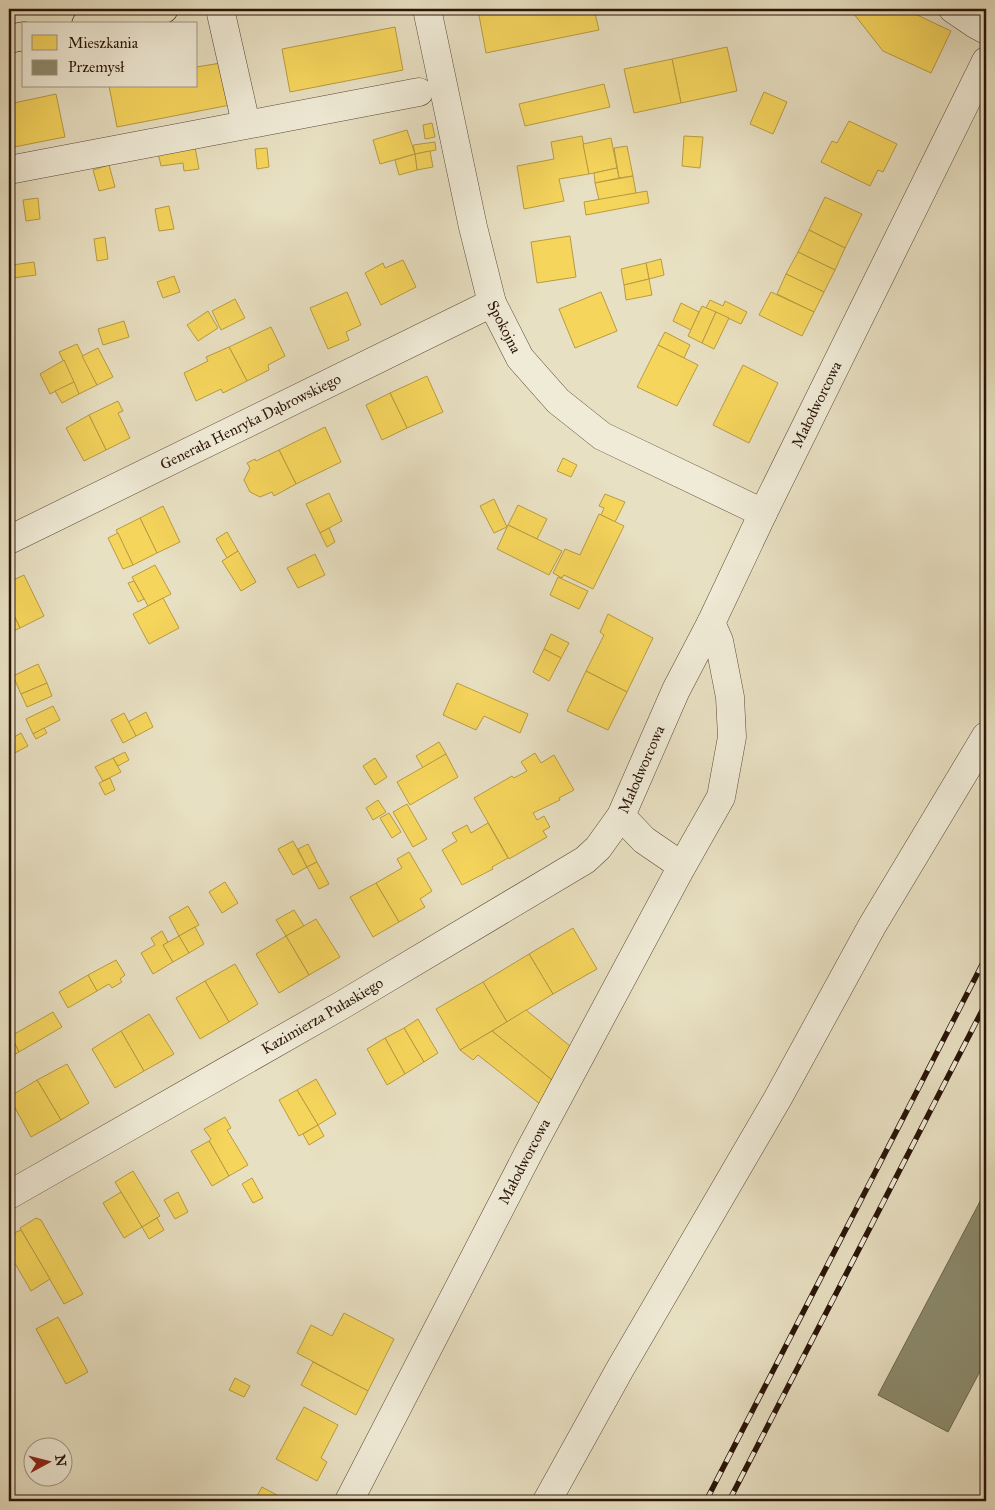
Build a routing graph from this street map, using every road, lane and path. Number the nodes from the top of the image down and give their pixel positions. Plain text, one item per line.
1 (164, 9) edge
2 (220, 9) edge
3 (427, 9) edge
4 (953, 9) edge
5 (96, 22) edge
6 (986, 30) edge
7 (22, 36) edge
8 (9, 39) edge
9 (986, 62) edge
10 (419, 92) dead end
11 (379, 100) junction
12 (447, 101) junction
13 (246, 124) junction
14 (9, 170) edge
15 (492, 303) junction
16 (763, 514) junction
17 (9, 540) edge
18 (711, 623) junction
19 (986, 736) edge
20 (621, 816) junction
21 (682, 866) junction
22 (9, 1195) edge
23 (349, 1501) edge
24 (547, 1501) edge

1 - 5 main road
2 - 13 street
3 - 12 street, Spokojna
4 - 6 street
7 - 8 main road
9 - 16 street, Małodworcowa
10 - 11 street
11 - 12 street
11 - 13 street
12 - 15 street, Spokojna
13 - 14 street
15 - 16 street, Spokojna
15 - 17 street, Generała Henryka Dąbrowskiego
16 - 18 street, Małodworcowa
18 - 20 street, Małodworcowa
18 - 21 street
19 - 24 street
20 - 21 street, Małodworcowa
20 - 22 street, Kazimierza Pułaskiego
21 - 23 street, Małodworcowa

